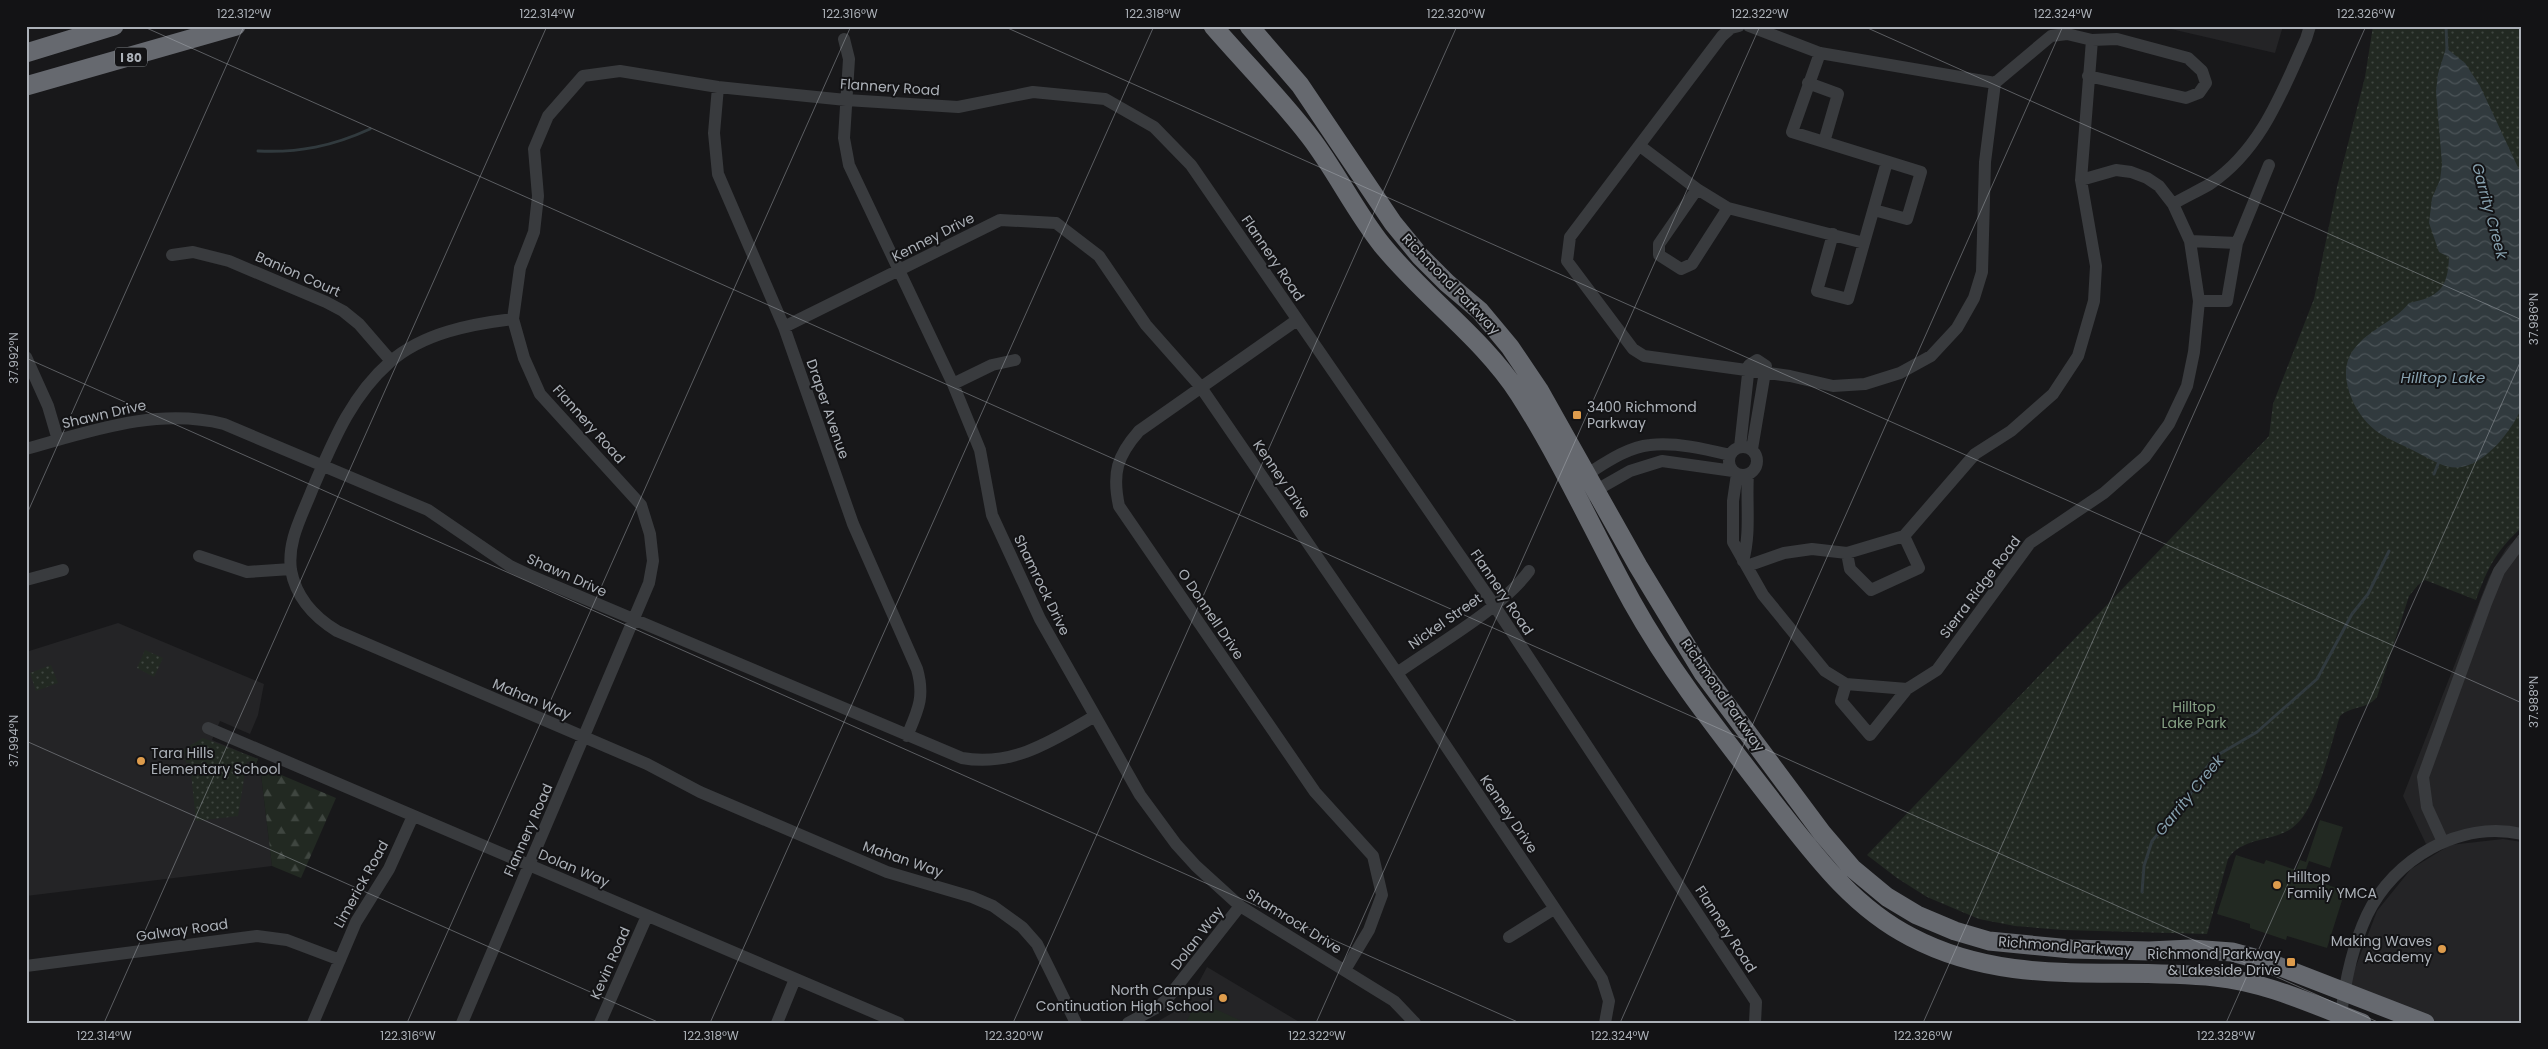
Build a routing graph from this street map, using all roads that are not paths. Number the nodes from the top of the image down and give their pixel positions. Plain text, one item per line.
1 (88, 26) edge
2 (114, 26) edge
3 (236, 26) edge
4 (1213, 26) edge
5 (1249, 26) edge
6 (1739, 26) edge
7 (1748, 26) edge
8 (2310, 26) edge
9 (844, 39) dead end
10 (2092, 40) junction
11 (51, 46) junction
12 (26, 53) edge
13 (1820, 53) junction
14 (2088, 76) junction
15 (1808, 83) junction
16 (1995, 83) junction
17 (26, 86) edge
18 (718, 88) junction
19 (846, 100) junction
20 (1824, 142) junction
21 (1640, 146) junction
22 (1888, 162) junction
23 (2269, 165) dead end
24 (2081, 180) junction
25 (1697, 189) junction
26 (2173, 204) junction
27 (1728, 208) junction
28 (1874, 210) junction
29 (1833, 234) junction
30 (2190, 241) junction
31 (1864, 243) junction
32 (2237, 243) junction
33 (172, 254) dead end
34 (900, 270) junction
35 (2198, 301) junction
36 (513, 319) junction
37 (1296, 320) junction
38 (784, 327) junction
39 (26, 357) edge
40 (1015, 360) dead end
41 (390, 361) junction
42 (1748, 372) junction
43 (1765, 373) junction
44 (953, 384) junction
45 (1200, 386) junction
46 (1743, 412) junction
47 (1757, 414) junction
48 (58, 440) junction
49 (26, 449) edge
50 (1740, 450) junction
51 (323, 465) junction
52 (1739, 473) junction
53 (1587, 474) junction
54 (1596, 490) junction
55 (1574, 492) junction
56 (1904, 536) junction
57 (2522, 540) edge
58 (1847, 553) junction
59 (199, 556) dead end
60 (1745, 564) junction
61 (291, 569) junction
62 (64, 570) dead end
63 (1529, 571) dead end
64 (26, 580) edge
65 (1494, 605) junction
66 (634, 620) junction
67 (1397, 673) junction
68 (1846, 684) junction
69 (1907, 690) junction
70 (1095, 716) junction
71 (208, 728) dead end
72 (907, 736) junction
73 (585, 738) junction
74 (413, 816) junction
75 (2522, 834) edge
76 (2443, 842) junction
77 (529, 864) junction
78 (1240, 906) junction
79 (1554, 908) junction
80 (647, 916) junction
81 (1510, 937) dead end
82 (340, 960) junction
83 (26, 966) edge
84 (1345, 970) junction
85 (795, 979) junction
86 (2344, 991) junction
87 (2341, 1015) junction
88 (313, 1023) edge
89 (462, 1023) edge
90 (600, 1023) edge
91 (777, 1023) edge
92 (899, 1023) edge
93 (1076, 1023) edge
94 (1128, 1023) edge
95 (1415, 1023) edge
96 (1605, 1023) edge
97 (1755, 1023) edge
98 (2362, 1023) edge
99 (2425, 1023) edge

1 - 11 highway
2 - 11 highway, I 80
3 - 17 highway, I 80
4 - 55 highway, Richmond Parkway
5 - 53 highway, Richmond Parkway
6 - 21 street
7 - 13 street
8 - 26 street
9 - 19 street, Shamrock Drive
10 - 14 street
10 - 14 street
10 - 16 street
11 - 12 highway, I 80
13 - 15 street
13 - 16 street
14 - 24 street
15 - 20 street
15 - 20 street
16 - 43 street
18 - 19 street, Flannery Road
18 - 36 street, Flannery Road
18 - 38 street, Draper Avenue
19 - 34 street, Shamrock Drive
19 - 37 street, Flannery Road
20 - 22 street
21 - 25 street
21 - 42 street
22 - 28 street
22 - 28 street
23 - 32 street
24 - 26 street, Sierra Ridge Road
24 - 56 street
25 - 27 street
25 - 27 street
26 - 30 street, Sierra Ridge Road
27 - 29 street
28 - 31 street
29 - 31 street
29 - 31 street
30 - 32 street
30 - 35 street, Sierra Ridge Road
32 - 35 street
33 - 41 street, Banion Court
34 - 38 street, Kenney Drive
34 - 44 street, Shamrock Drive
34 - 45 street, Kenney Drive
35 - 69 street, Sierra Ridge Road
36 - 41 street, Mahan Way
36 - 66 street, Flannery Road
37 - 45 street, O Donnell Drive
37 - 65 street, Flannery Road
38 - 72 street, Draper Avenue
39 - 48 street
40 - 44 street
41 - 51 street, Mahan Way
42 - 43 street
42 - 46 street
43 - 47 street
44 - 70 street, Shamrock Drive
45 - 67 street, Kenney Drive
45 - 84 street, O Donnell Drive
46 - 47 street
46 - 50 street
47 - 50 street
48 - 49 street, Shawn Drive
48 - 51 street, Shawn Drive
50 - 52 street
50 - 52 street
50 - 53 street
51 - 61 street, Mahan Way
51 - 66 street, Shawn Drive
52 - 54 street
52 - 60 street
53 - 54 highway, Richmond Parkway
53 - 55 street
54 - 55 street
54 - 86 highway, Richmond Parkway
55 - 87 highway, Richmond Parkway
56 - 58 street
56 - 58 street
57 - 76 street
58 - 60 street
59 - 61 street
60 - 68 street
61 - 73 street, Mahan Way
62 - 64 street
63 - 65 street, Nickel Street
65 - 67 street, Nickel Street
65 - 97 street, Flannery Road
66 - 72 street, Shawn Drive
66 - 73 street, Flannery Road
67 - 79 street, Kenney Drive
68 - 69 street
68 - 69 street, Sierra Ridge Road
70 - 72 street, Shawn Drive
70 - 78 street, Shamrock Drive
71 - 74 street, Dolan Way
73 - 77 street, Flannery Road
73 - 93 street, Mahan Way
74 - 77 street, Dolan Way
74 - 82 street, Limerick Road
75 - 76 street
76 - 86 street
77 - 80 street, Dolan Way
77 - 89 street, Flannery Road
78 - 84 street, Shamrock Drive
78 - 94 street, Dolan Way
79 - 81 street
79 - 96 street, Kenney Drive
80 - 85 street, Dolan Way
80 - 90 street, Kevin Road
82 - 83 street, Galway Road
82 - 88 street, Limerick Road
84 - 95 street, Shamrock Drive
85 - 91 street
85 - 92 street, Dolan Way
86 - 87 street
86 - 99 highway, Richmond Parkway
87 - 98 highway, Richmond Parkway

